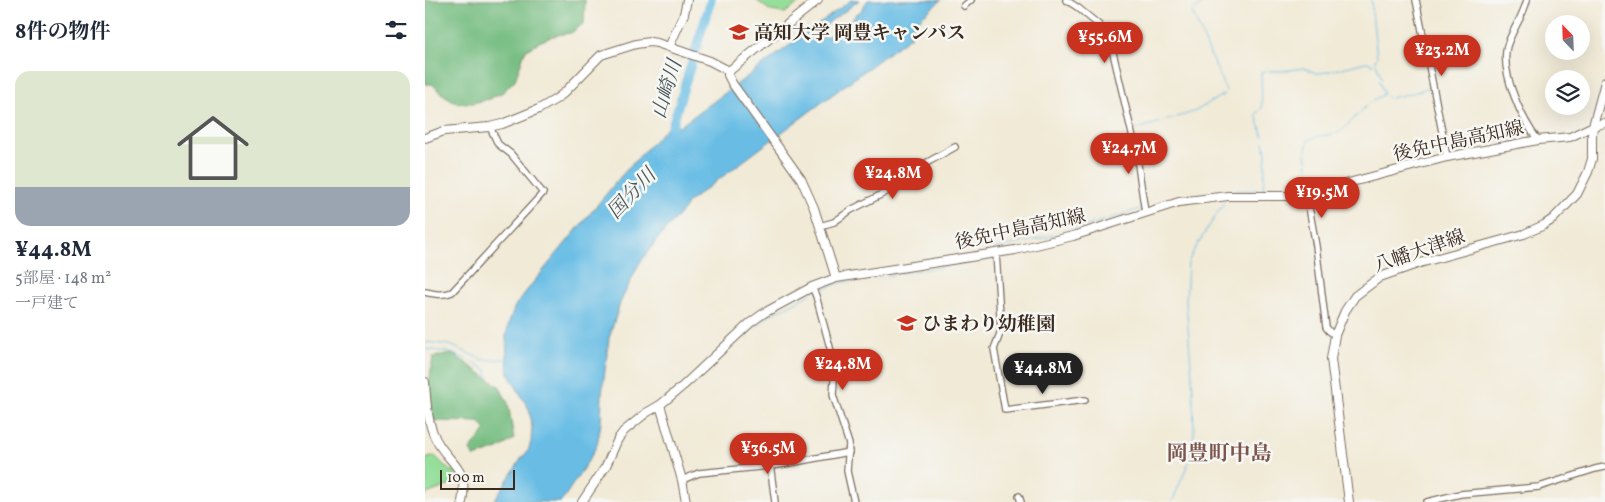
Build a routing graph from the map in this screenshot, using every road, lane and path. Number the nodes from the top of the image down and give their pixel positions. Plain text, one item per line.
1 (687, 0) edge
2 (818, 0) edge
3 (971, 0) edge
4 (1066, 0) edge
5 (1416, 0) edge
6 (1527, 0) edge
7 (964, 6) dead end
8 (669, 47) junction
9 (729, 75) junction
10 (1605, 82) edge
11 (1605, 123) edge
12 (1593, 126) junction
13 (490, 127) junction
14 (425, 138) edge
15 (1538, 140) junction
16 (955, 147) dead end
17 (1447, 157) junction
18 (1307, 196) junction
19 (1145, 212) junction
20 (820, 226) junction
21 (996, 253) junction
22 (836, 278) junction
23 (812, 287) junction
24 (425, 292) edge
25 (1335, 334) junction
26 (425, 382) edge
27 (426, 398) edge
28 (1085, 400) dead end
29 (661, 405) junction
30 (849, 452) junction
31 (770, 464) junction
32 (1605, 467) edge
33 (681, 480) junction
34 (1457, 495) junction
35 (462, 502) edge
36 (582, 502) edge
37 (686, 502) edge
38 (775, 502) edge
39 (854, 502) edge
40 (1349, 502) edge
41 (1427, 502) edge
42 (1459, 502) edge

1 - 8 main road
2 - 9 main road
3 - 7 street
4 - 19 street
5 - 17 street
6 - 15 street
8 - 9 main road
8 - 13 main road
9 - 20 main road
10 - 12 main road, 八幡大津線
11 - 12 main road, 後免中島高知線
12 - 15 main road, 後免中島高知線
12 - 25 main road, 八幡大津線
13 - 14 main road
13 - 24 street
15 - 17 main road, 後免中島高知線
16 - 20 street
17 - 18 main road, 後免中島高知線
18 - 19 main road, 後免中島高知線
18 - 25 street
19 - 21 main road, 後免中島高知線
20 - 22 main road
21 - 22 main road, 後免中島高知線
21 - 28 street
22 - 23 main road, 後免中島高知線
23 - 29 main road, 後免中島高知線
23 - 30 street
25 - 40 main road, 八幡大津線
26 - 27 main road
27 - 35 main road
29 - 33 main road
29 - 36 main road, 後免中島高知線
30 - 31 street
30 - 39 street
31 - 33 street
31 - 38 street
32 - 34 street
33 - 37 main road
34 - 41 street
34 - 42 street

